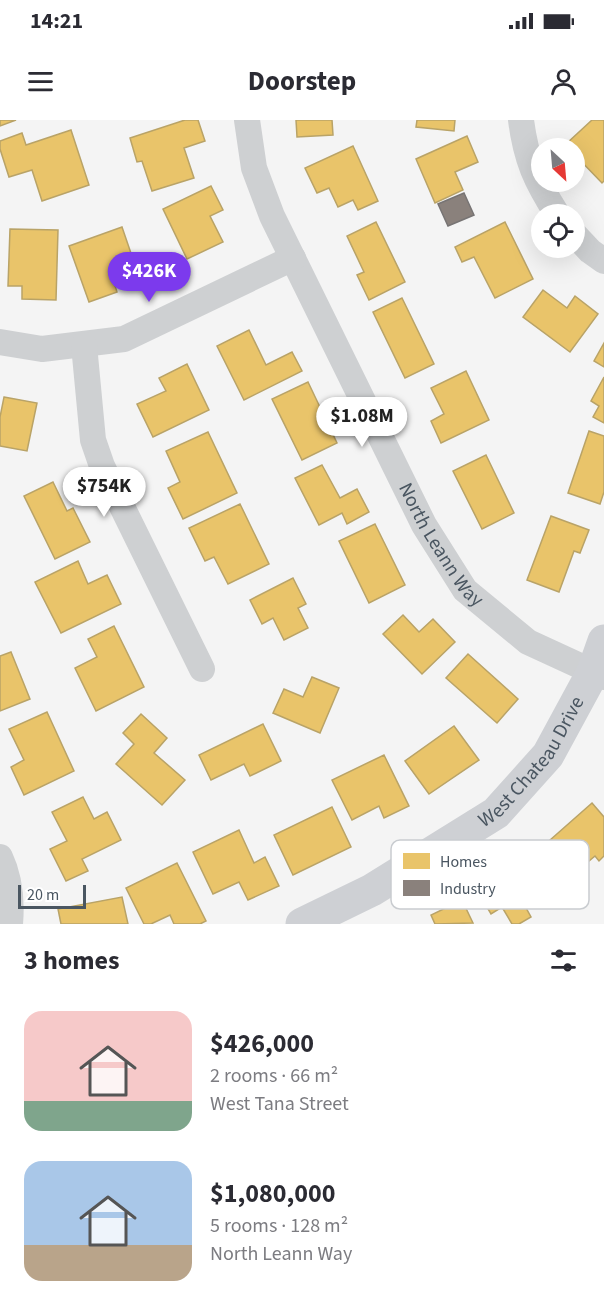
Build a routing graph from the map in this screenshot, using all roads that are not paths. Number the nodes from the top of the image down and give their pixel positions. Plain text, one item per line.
1 (248, 120) edge
2 (521, 120) edge
3 (551, 204) edge
4 (585, 246) edge
5 (293, 258) junction
6 (604, 261) edge
7 (0, 342) edge
8 (84, 345) junction
9 (604, 641) edge
10 (202, 669) dead end
11 (599, 674) edge
12 (453, 840) edge
13 (0, 857) edge
14 (391, 878) edge
15 (10, 924) edge
16 (302, 924) edge

1 - 5 street, North Leann Way
2 - 3 street
4 - 6 street
5 - 8 street
5 - 11 street, North Leann Way
7 - 8 street
8 - 10 street
9 - 11 street, West Chateau Drive
11 - 12 street, West Chateau Drive
13 - 15 street
14 - 16 street, West Chateau Drive

